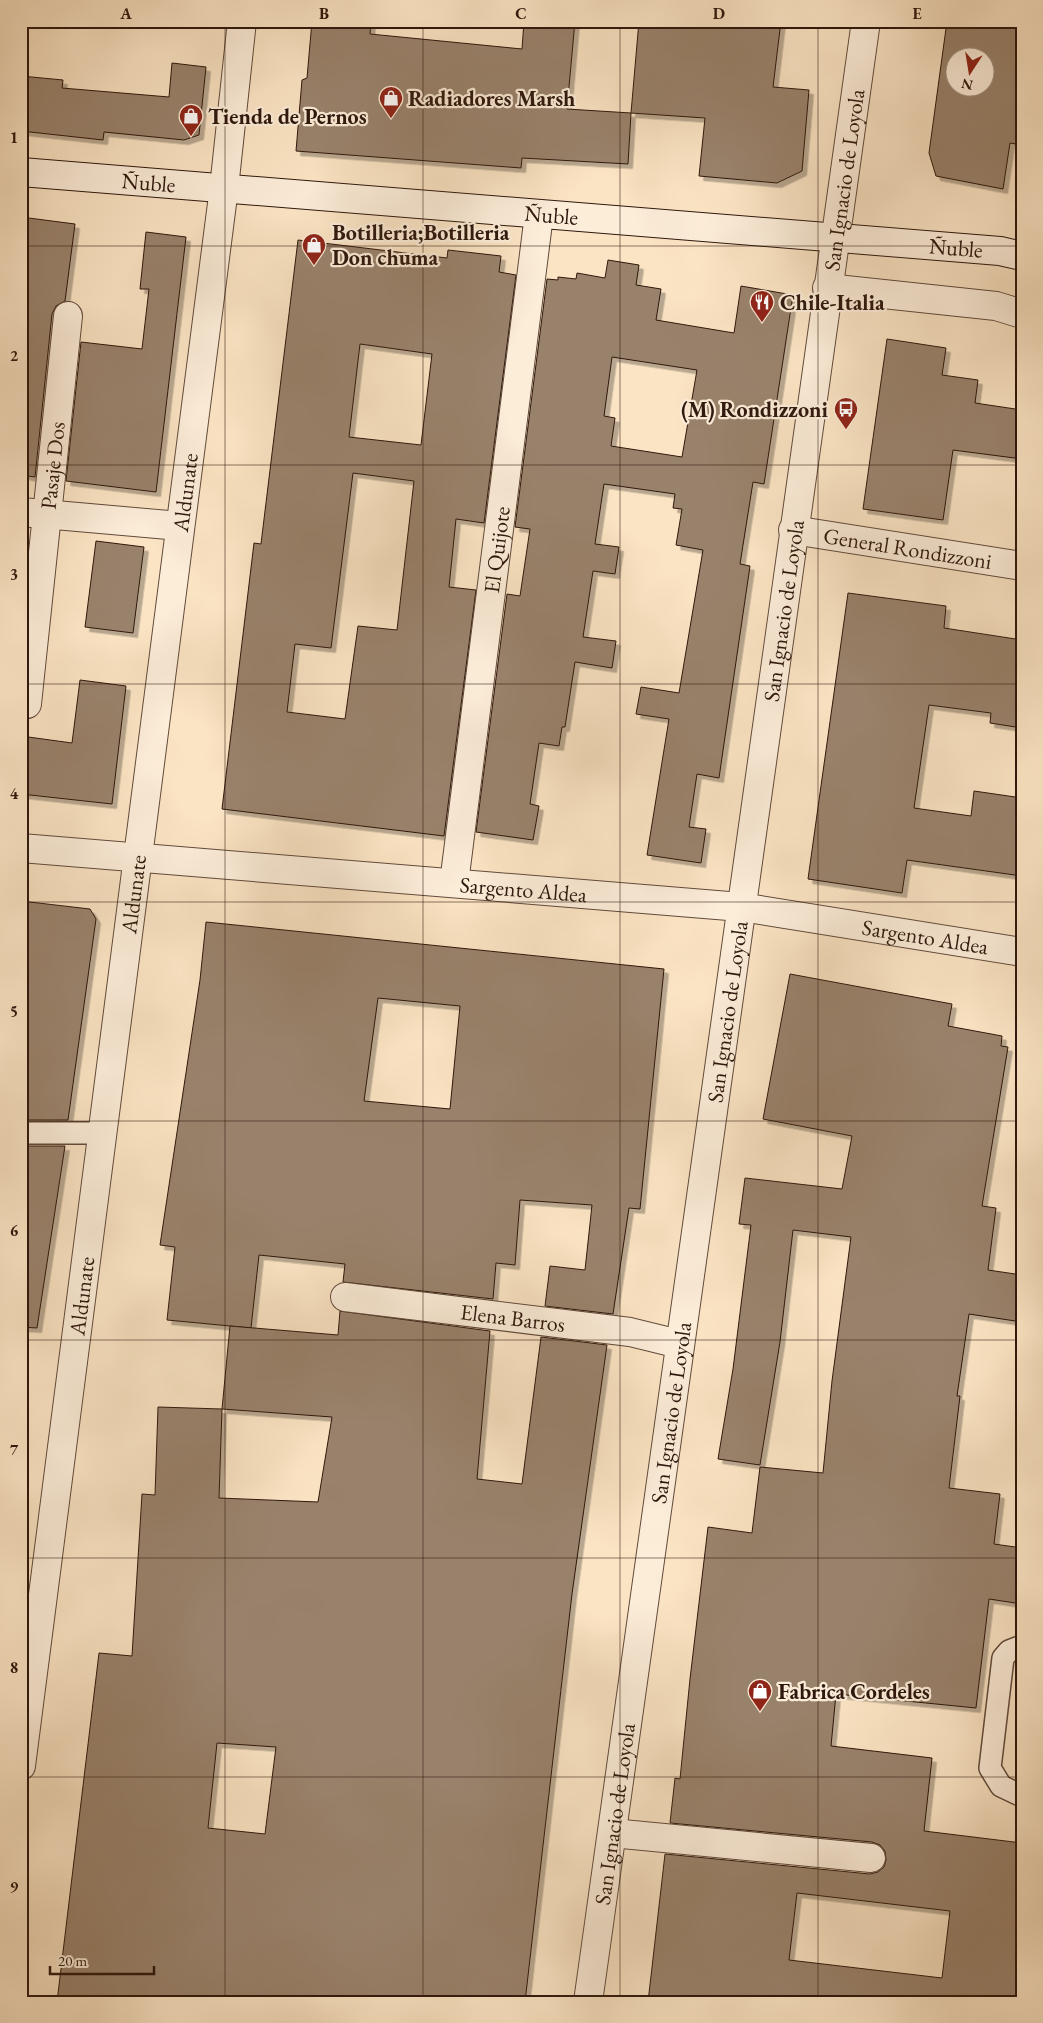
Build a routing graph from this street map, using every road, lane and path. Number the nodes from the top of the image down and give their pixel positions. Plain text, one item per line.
1 (242, 21) edge
2 (866, 21) edge
3 (21, 172) edge
4 (224, 188) junction
5 (538, 215) junction
6 (834, 238) junction
7 (1022, 256) edge
8 (827, 288) junction
9 (1022, 314) edge
10 (68, 316) dead end
11 (34, 513) edge
12 (180, 526) junction
13 (793, 530) junction
14 (1022, 566) edge
15 (27, 704) dead end
16 (21, 848) edge
17 (138, 858) junction
18 (454, 883) junction
19 (741, 906) junction
20 (1022, 952) edge
21 (21, 1133) edge
22 (102, 1133) junction
23 (345, 1297) dead end
24 (679, 1344) junction
25 (1022, 1646) edge
26 (21, 1766) edge
27 (1022, 1796) edge
28 (612, 1834) junction
29 (871, 1858) dead end
30 (588, 2002) edge

1 - 4 street, Aldunate
2 - 6 street, San Ignacio de Loyola
3 - 4 street, Ñuble
4 - 5 street, Ñuble
4 - 12 street, Aldunate
5 - 6 street, Ñuble
5 - 18 street, El Quijote
6 - 7 street, Ñuble
6 - 8 street, San Ignacio de Loyola
8 - 9 street
8 - 13 street, San Ignacio de Loyola
10 - 11 street, Pasaje Dos
11 - 12 street
11 - 15 street, Pasaje Dos
12 - 17 street, Aldunate
13 - 14 street, General Rondizzoni
13 - 19 street, San Ignacio de Loyola
16 - 17 street, Sargento Aldea
17 - 18 street, Sargento Aldea
17 - 22 street, Aldunate
18 - 19 street, Sargento Aldea
19 - 20 street, Sargento Aldea
19 - 24 street, San Ignacio de Loyola
21 - 22 lane
22 - 26 street, Aldunate
23 - 24 street, Elena Barros
24 - 28 street, San Ignacio de Loyola
25 - 27 lane
28 - 29 street
28 - 30 street, San Ignacio de Loyola

